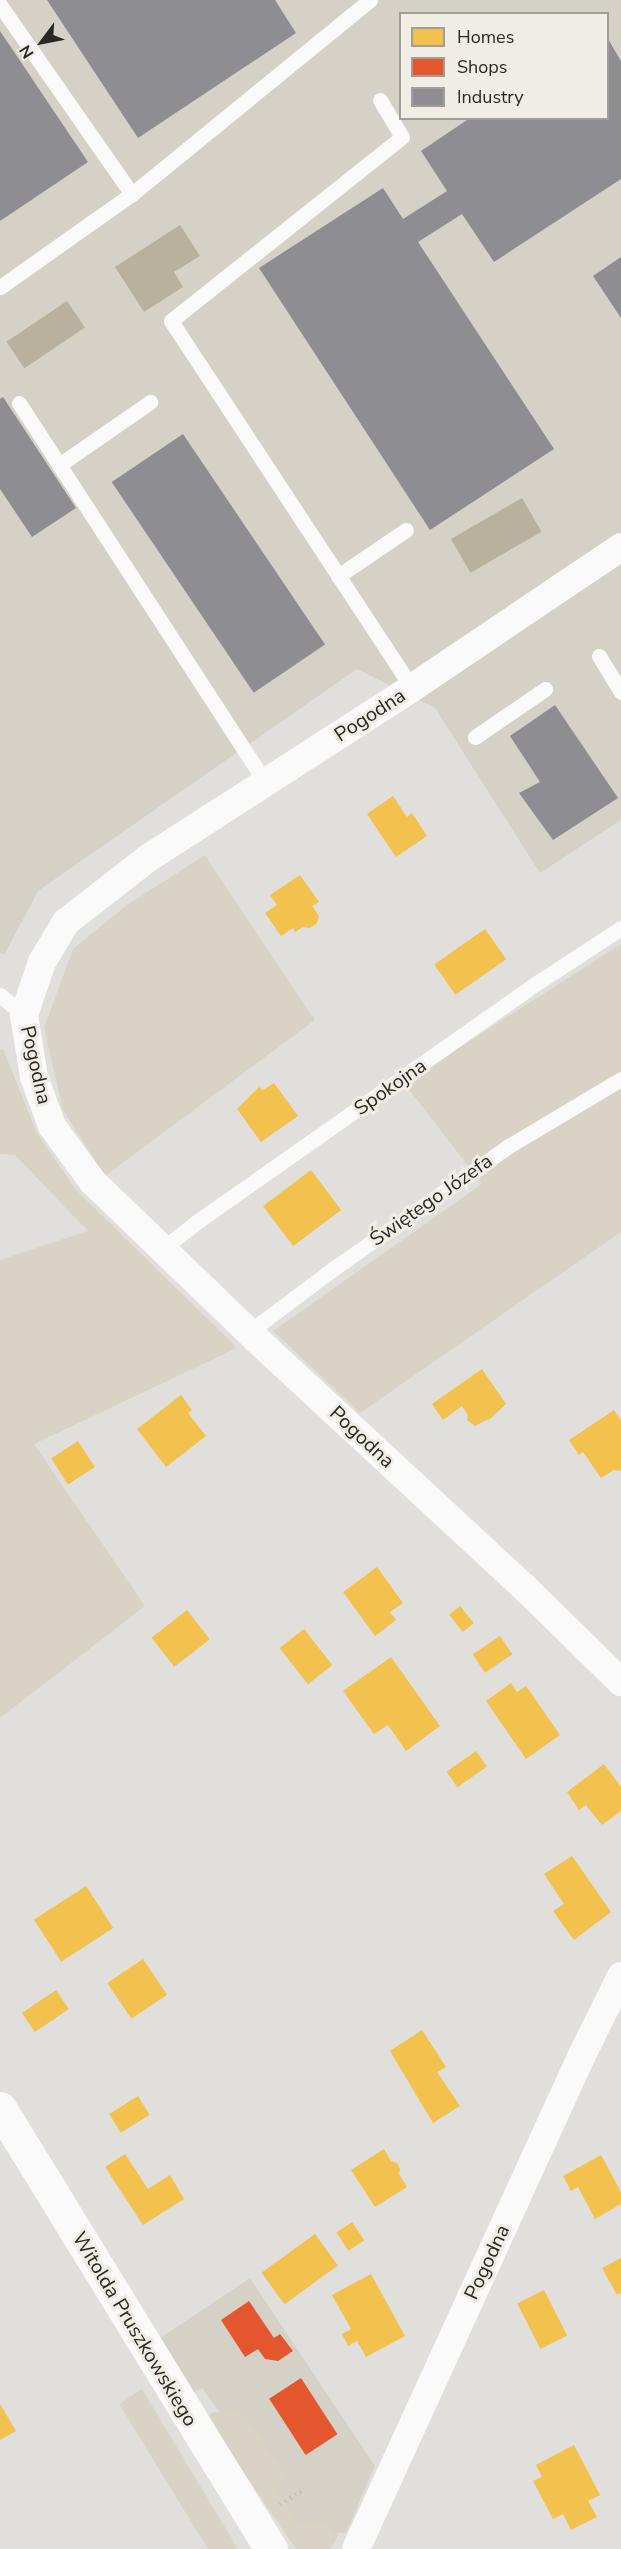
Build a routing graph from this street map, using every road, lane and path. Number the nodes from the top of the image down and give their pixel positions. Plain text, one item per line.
1 (370, 0) edge
2 (0, 5) edge
3 (380, 100) dead end
4 (132, 194) junction
5 (0, 287) edge
6 (150, 402) dead end
7 (19, 403) dead end
8 (59, 465) junction
9 (406, 530) dead end
10 (621, 547) edge
11 (338, 576) junction
12 (599, 656) dead end
13 (412, 688) junction
14 (545, 689) dead end
15 (621, 692) edge
16 (475, 737) dead end
17 (266, 783) junction
18 (621, 928) edge
19 (0, 995) edge
20 (24, 1015) junction
21 (621, 1079) edge
22 (161, 1250) junction
23 (249, 1332) junction
24 (621, 1682) edge
25 (621, 1976) edge
26 (0, 2108) edge
27 (305, 2489) dead end
28 (272, 2504) dead end
29 (271, 2549) edge
30 (356, 2549) edge

1 - 4 lane
2 - 4 lane
3 - 11 lane
4 - 5 lane
6 - 8 lane
7 - 8 lane
8 - 17 lane
9 - 11 lane
10 - 13 street, Pogodna
11 - 13 lane
12 - 15 lane
13 - 17 street, Pogodna
14 - 16 lane
17 - 20 street, Pogodna
18 - 22 lane, Spokojna
19 - 20 lane
20 - 22 street, Pogodna
21 - 23 lane, Świętego Józefa
22 - 23 street, Pogodna
23 - 24 street, Pogodna
25 - 30 street, Pogodna
26 - 29 street, Witolda Pruszkowskiego
27 - 28 path

